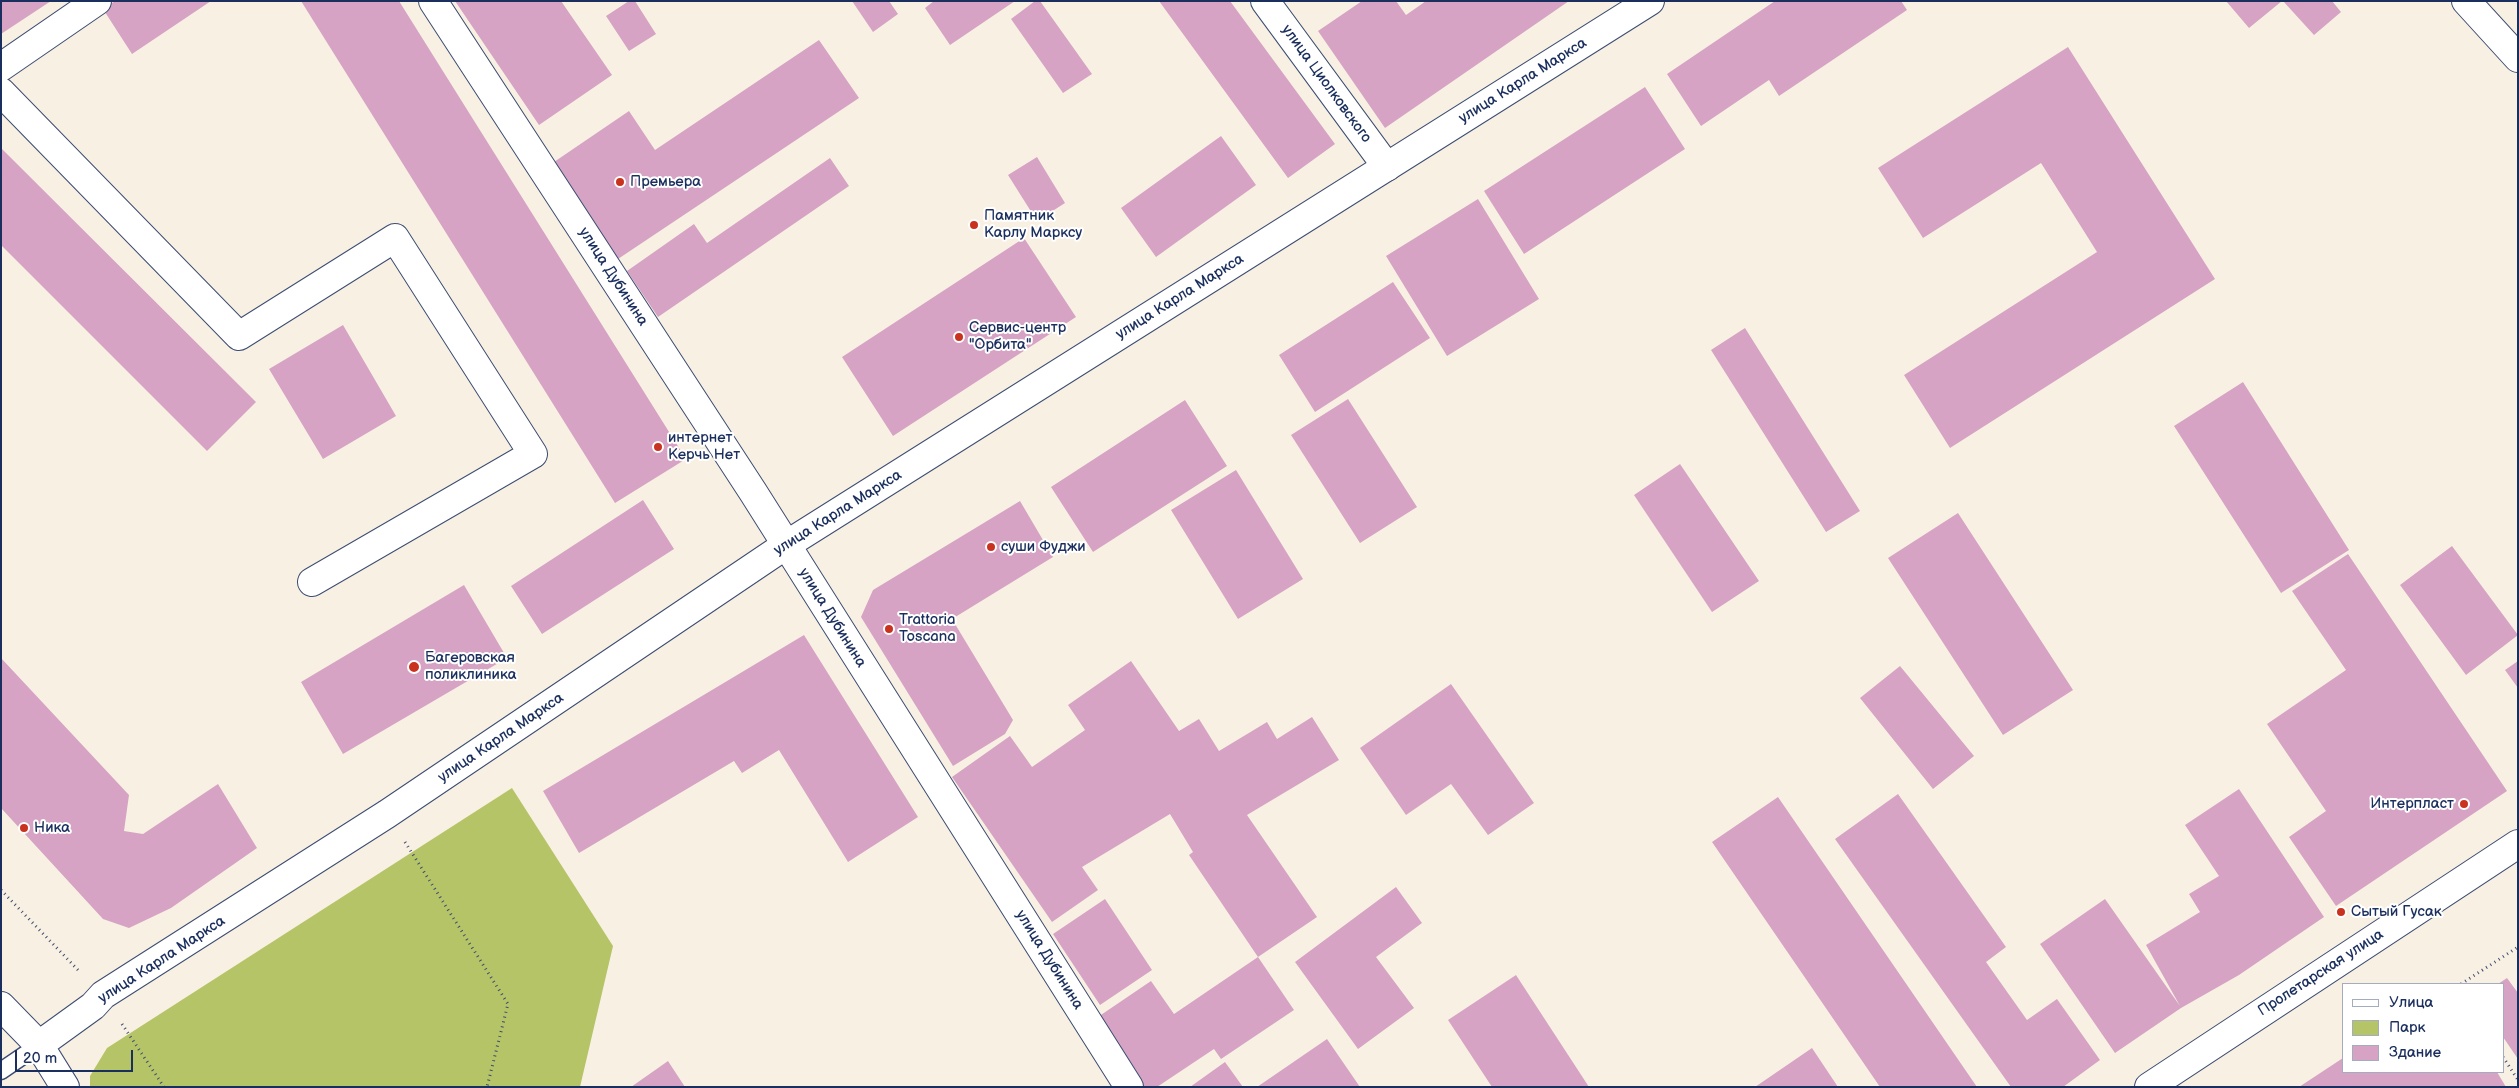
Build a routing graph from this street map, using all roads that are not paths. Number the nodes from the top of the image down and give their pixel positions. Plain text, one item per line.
1 (97, 1) edge
2 (433, 1) edge
3 (1265, 1) edge
4 (1650, 1) edge
5 (2466, 1) edge
6 (2518, 58) edge
7 (1, 67) edge
8 (1, 92) edge
9 (1387, 167) junction
10 (786, 545) junction
11 (312, 582) dead end
12 (2518, 844) edge
13 (1, 1006) edge
14 (39, 1045) junction
15 (1, 1071) edge
16 (65, 1087) edge
17 (1129, 1087) edge
18 (2149, 1087) edge

1 - 7 street
2 - 10 street, улица Дубинина
3 - 9 street, улица Циолковского
4 - 9 street, улица Карла Маркса
5 - 6 street
8 - 11 street
9 - 10 street, улица Карла Маркса
10 - 14 street, улица Карла Маркса
10 - 17 street, улица Дубинина
12 - 18 street, Пролетарская улица
13 - 14 street
14 - 15 lane
14 - 16 street

